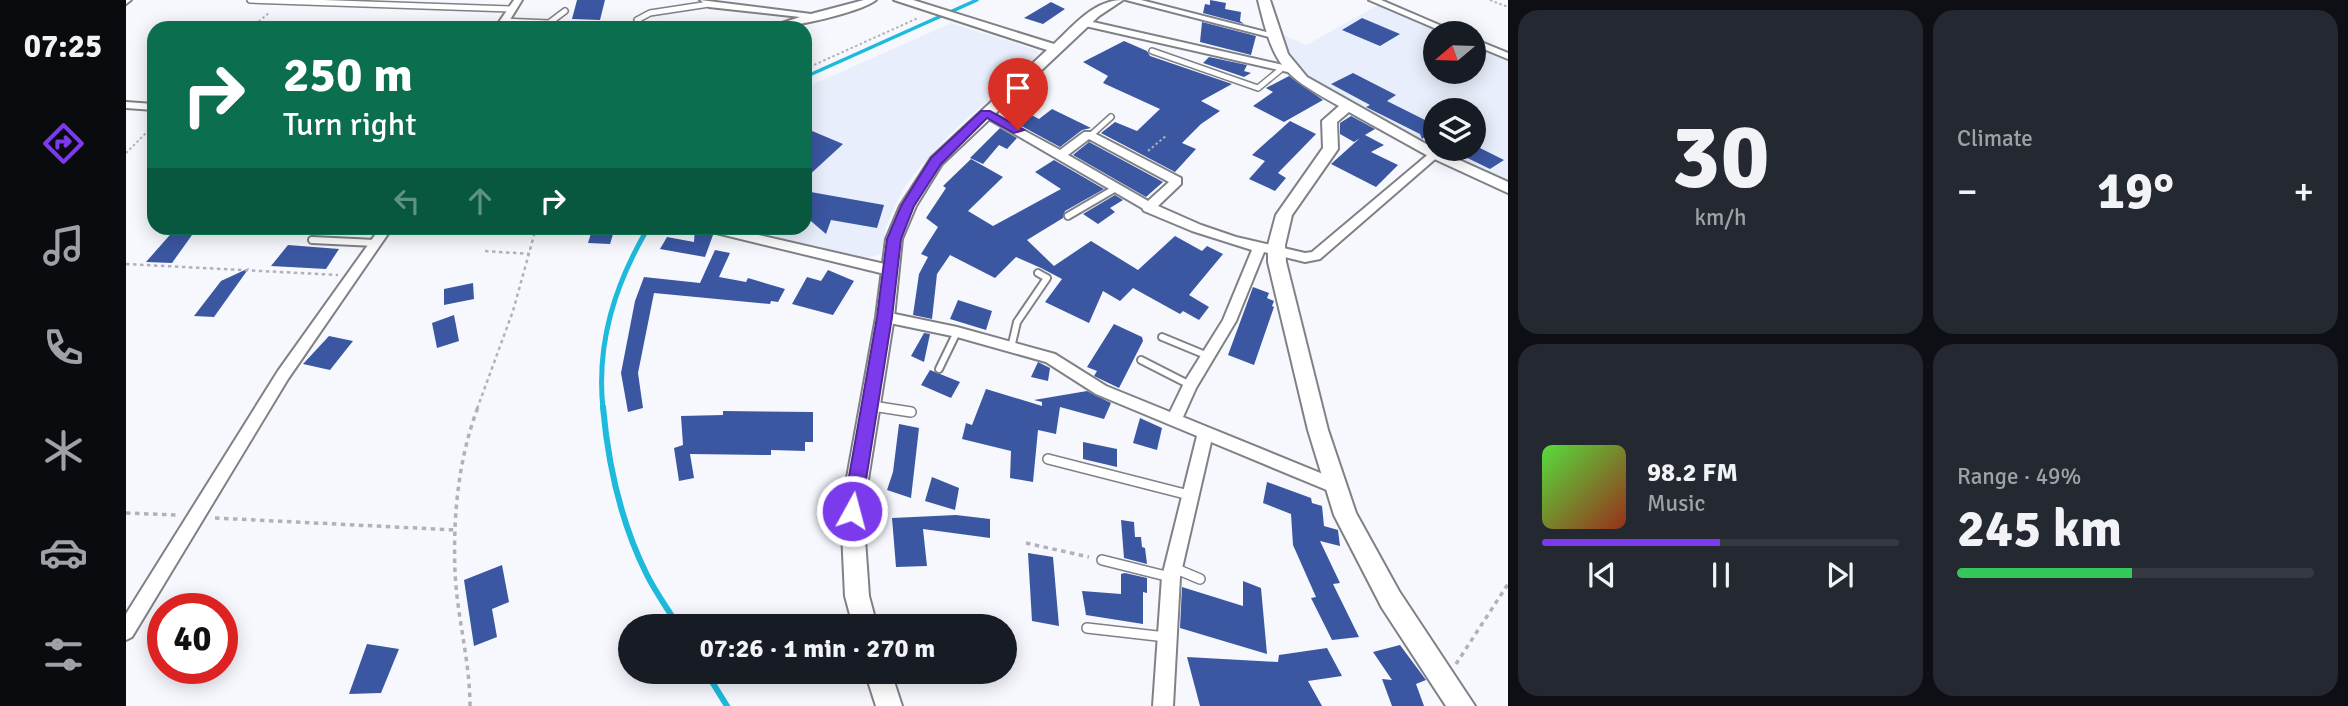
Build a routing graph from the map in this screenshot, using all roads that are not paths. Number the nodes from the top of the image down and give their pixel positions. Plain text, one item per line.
1 (250, 0) edge
2 (518, 0) edge
3 (872, 0) edge
4 (900, 0) edge
5 (1117, 0) edge
6 (1130, 0) edge
7 (1264, 0) edge
8 (1373, 0) edge
9 (283, 1) edge
10 (706, 2) edge
11 (513, 9) junction
12 (565, 11) dead end
13 (807, 15) junction
14 (637, 20) dead end
15 (505, 21) edge
16 (552, 21) edge
17 (791, 21) edge
18 (1424, 21) edge
19 (1084, 23) junction
20 (1273, 35) junction
21 (1486, 47) edge
22 (1056, 49) junction
23 (1152, 51) dead end
24 (1508, 56) edge
25 (1286, 70) junction
26 (126, 105) edge
27 (147, 106) edge
28 (1347, 107) junction
29 (986, 113) junction
30 (1111, 117) dead end
31 (1091, 135) junction
32 (1423, 148) edge
33 (1062, 154) junction
34 (1427, 161) edge
35 (1450, 161) edge
36 (1116, 188) junction
37 (1508, 188) edge
38 (1148, 208) junction
39 (1068, 216) dead end
40 (381, 235) edge
41 (742, 235) edge
42 (312, 240) dead end
43 (375, 243) junction
44 (1267, 250) junction
45 (889, 270) junction
46 (1038, 273) dead end
47 (885, 317) junction
48 (957, 332) junction
49 (1162, 337) dead end
50 (1011, 348) junction
51 (1208, 356) junction
52 (1140, 360) dead end
53 (939, 369) dead end
54 (1190, 385) junction
55 (869, 405) junction
56 (911, 412) dead end
57 (1174, 421) junction
58 (1205, 434) junction
59 (1048, 459) dead end
60 (1334, 486) junction
61 (1190, 495) junction
62 (1102, 560) road end
63 (1172, 573) junction
64 (1200, 579) dead end
65 (862, 614) edge
66 (1087, 628) dead end
67 (126, 631) edge
68 (1167, 637) junction
69 (882, 684) edge
70 (889, 706) edge
71 (1163, 706) edge
72 (1462, 706) edge

1 - 9 lane
2 - 11 street
3 - 13 street
4 - 22 street
5 - 19 street
6 - 20 street
7 - 20 street
8 - 18 street
9 - 11 lane
10 - 13 street
10 - 14 lane
11 - 15 street
12 - 16 lane
13 - 17 street
19 - 22 street
19 - 25 street
20 - 25 street
21 - 24 street
22 - 29 street
23 - 25 lane
25 - 28 street
26 - 27 street
28 - 32 street
28 - 44 street
29 - 33 street
29 - 45 street
30 - 31 lane
31 - 33 street
31 - 38 street
33 - 36 street
34 - 44 street
35 - 37 street
36 - 38 street
36 - 39 lane
38 - 44 street
40 - 43 street
41 - 45 street
42 - 43 lane
43 - 67 street
44 - 51 street
44 - 60 street
45 - 47 street
46 - 50 lane
47 - 48 street
47 - 55 street
48 - 50 street
48 - 53 lane
49 - 51 lane
50 - 57 street
51 - 54 street
52 - 54 lane
54 - 57 street
55 - 56 lane
55 - 65 street
57 - 58 street
58 - 60 street
58 - 61 street
59 - 61 lane
60 - 72 street
61 - 63 street
62 - 63 lane
63 - 64 lane
63 - 68 street
66 - 68 lane
68 - 71 street
69 - 70 street

